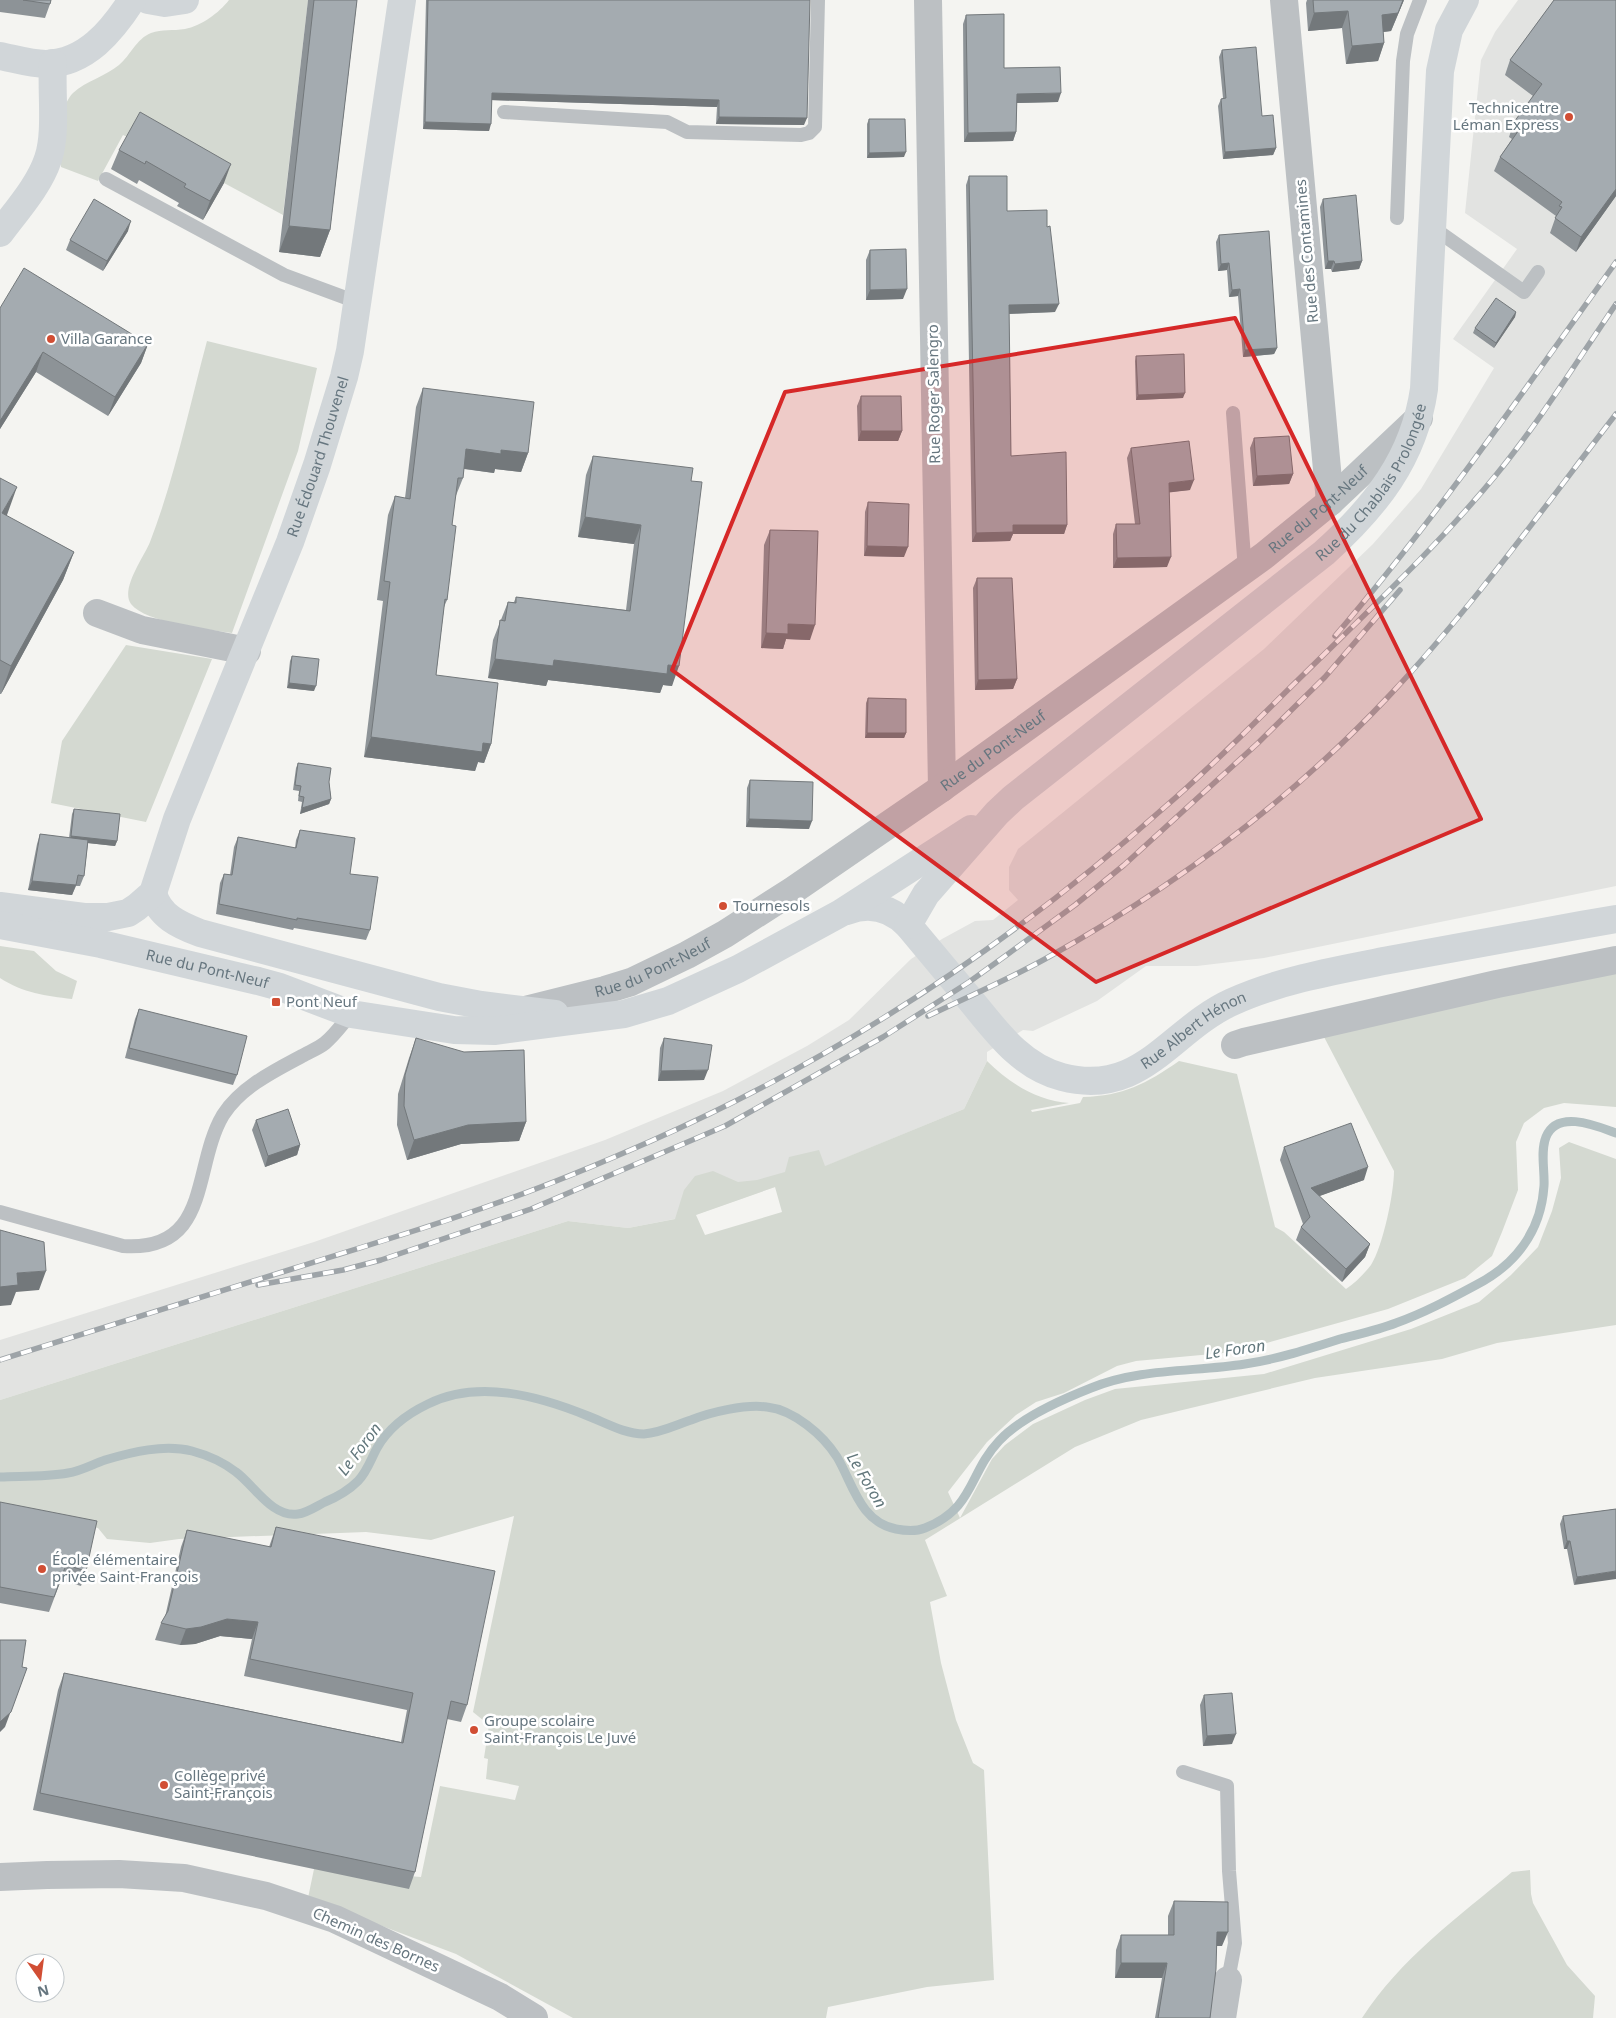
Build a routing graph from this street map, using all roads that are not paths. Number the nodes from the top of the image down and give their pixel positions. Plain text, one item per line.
1 (132, 0) edge
2 (148, 0) edge
3 (185, 0) edge
4 (402, 0) edge
5 (818, 0) edge
6 (928, 0) edge
7 (1284, 0) edge
8 (1420, 0) edge
9 (1465, 0) edge
10 (0, 56) edge
11 (53, 63) junction
12 (504, 112) dead end
13 (106, 179) dead end
14 (1397, 218) dead end
15 (1432, 227) junction
16 (0, 233) edge
17 (1538, 272) dead end
18 (357, 302) junction
19 (1233, 413) dead end
20 (1419, 418) junction
21 (1330, 502) junction
22 (1245, 570) junction
23 (97, 613) dead end
24 (247, 651) junction
25 (942, 788) junction
26 (997, 813) junction
27 (153, 893) junction
28 (0, 906) edge
29 (841, 913) junction
30 (1616, 919) edge
31 (0, 925) edge
32 (908, 926) junction
33 (1616, 960) edge
34 (365, 976) junction
35 (525, 1010) junction
36 (351, 1014) junction
37 (592, 1019) junction
38 (1236, 1045) dead end
39 (0, 1212) edge
40 (1183, 1772) dead end
41 (0, 1877) edge
42 (1228, 1980) joint
43 (534, 2018) edge
44 (1222, 2018) edge

1 - 11 street
2 - 3 street
4 - 18 street, Rue Édouard Thouvenel
5 - 12 lane
6 - 25 street, Rue Roger Salengro
7 - 21 street, Rue des Contamines
8 - 14 lane
9 - 15 street, Rue du Chablais Prolongée
10 - 11 street
11 - 16 street
13 - 18 lane
15 - 17 lane
15 - 20 street, Rue du Chablais Prolongée
18 - 24 street, Rue Édouard Thouvenel
19 - 22 lane
20 - 21 street, Rue du Pont-Neuf
20 - 26 street, Rue du Chablais Prolongée
21 - 22 street, Rue du Pont-Neuf
22 - 25 street, Rue du Pont-Neuf
23 - 24 street
24 - 27 street, Rue Édouard Thouvenel
25 - 35 street, Rue du Pont-Neuf
26 - 29 street, Rue du Chablais Prolongée
26 - 32 street, Rue du Chablais Prolongée
27 - 28 street
27 - 34 street, Rue du Pont-Neuf
29 - 32 street, Rue Albert Hénon
29 - 37 street, Rue du Pont-Neuf
30 - 32 street, Rue Albert Hénon
31 - 36 street, Rue du Pont-Neuf
33 - 38 street
34 - 35 street, Rue du Pont-Neuf
34 - 36 street
35 - 37 street, Rue du Pont-Neuf
36 - 37 street, Rue du Pont-Neuf
36 - 39 lane
40 - 42 lane
41 - 43 street, Chemin des Bornes
42 - 44 street

